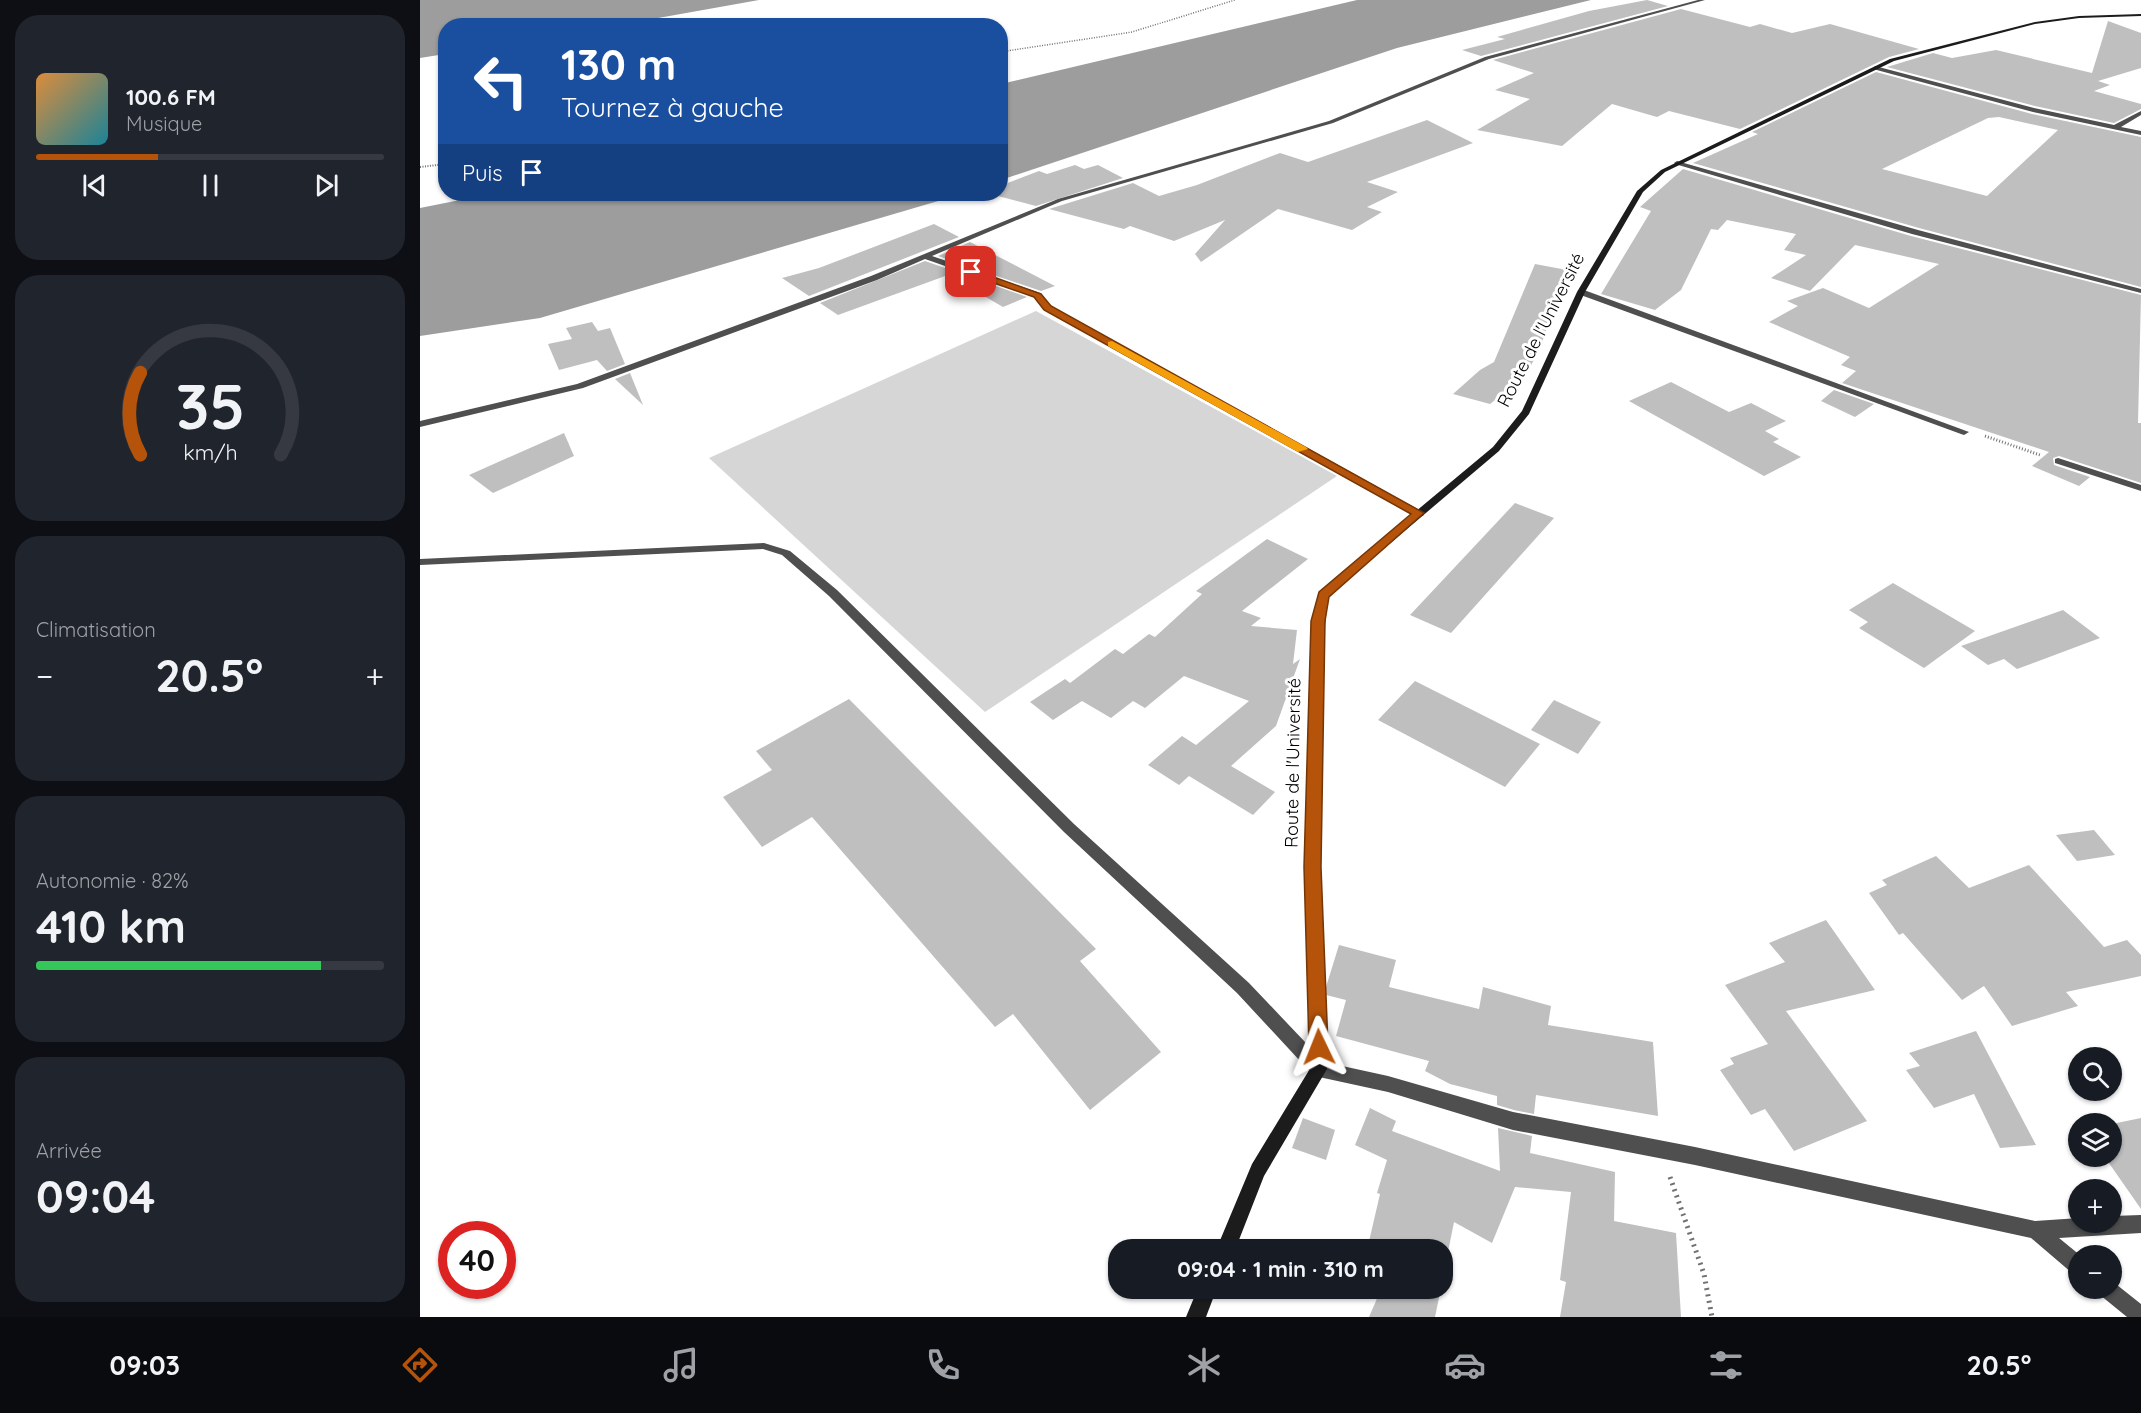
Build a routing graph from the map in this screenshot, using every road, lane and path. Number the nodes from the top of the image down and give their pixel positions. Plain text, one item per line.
1 (1235, 0) edge
2 (1703, 0) edge
3 (2141, 15) edge
4 (1008, 51) edge
5 (1875, 68) junction
6 (2141, 113) edge
7 (2114, 128) junction
8 (2141, 133) edge
9 (1677, 163) junction
10 (438, 165) edge
11 (420, 167) edge
12 (926, 256) junction
13 (2141, 291) edge
14 (1581, 292) junction
15 (420, 424) edge
16 (1964, 432) joint
17 (2058, 461) joint
18 (2141, 488) edge
19 (1419, 513) junction
20 (420, 562) edge
21 (1320, 1069) junction
22 (1660, 1149) junction
23 (2141, 1224) edge
24 (2035, 1230) junction
25 (1229, 1239) edge
26 (2068, 1257) edge
27 (1203, 1299) edge
28 (2120, 1299) edge
29 (2141, 1316) edge
30 (1196, 1317) edge
31 (1712, 1317) edge

1 - 4 path
2 - 12 street
3 - 5 street, Route de l'Université
5 - 7 street
5 - 9 street, Route de l'Université
6 - 7 street
7 - 8 street
9 - 13 street
9 - 14 street, Route de l'Université
10 - 11 path
12 - 15 street
12 - 19 street
14 - 16 street
14 - 19 street, Route de l'Université
16 - 17 path
17 - 18 street
19 - 21 street, Route de l'Université
20 - 21 street
21 - 22 street
21 - 25 street
22 - 24 street
22 - 31 path
23 - 24 street
24 - 26 street
27 - 30 street
28 - 29 street

